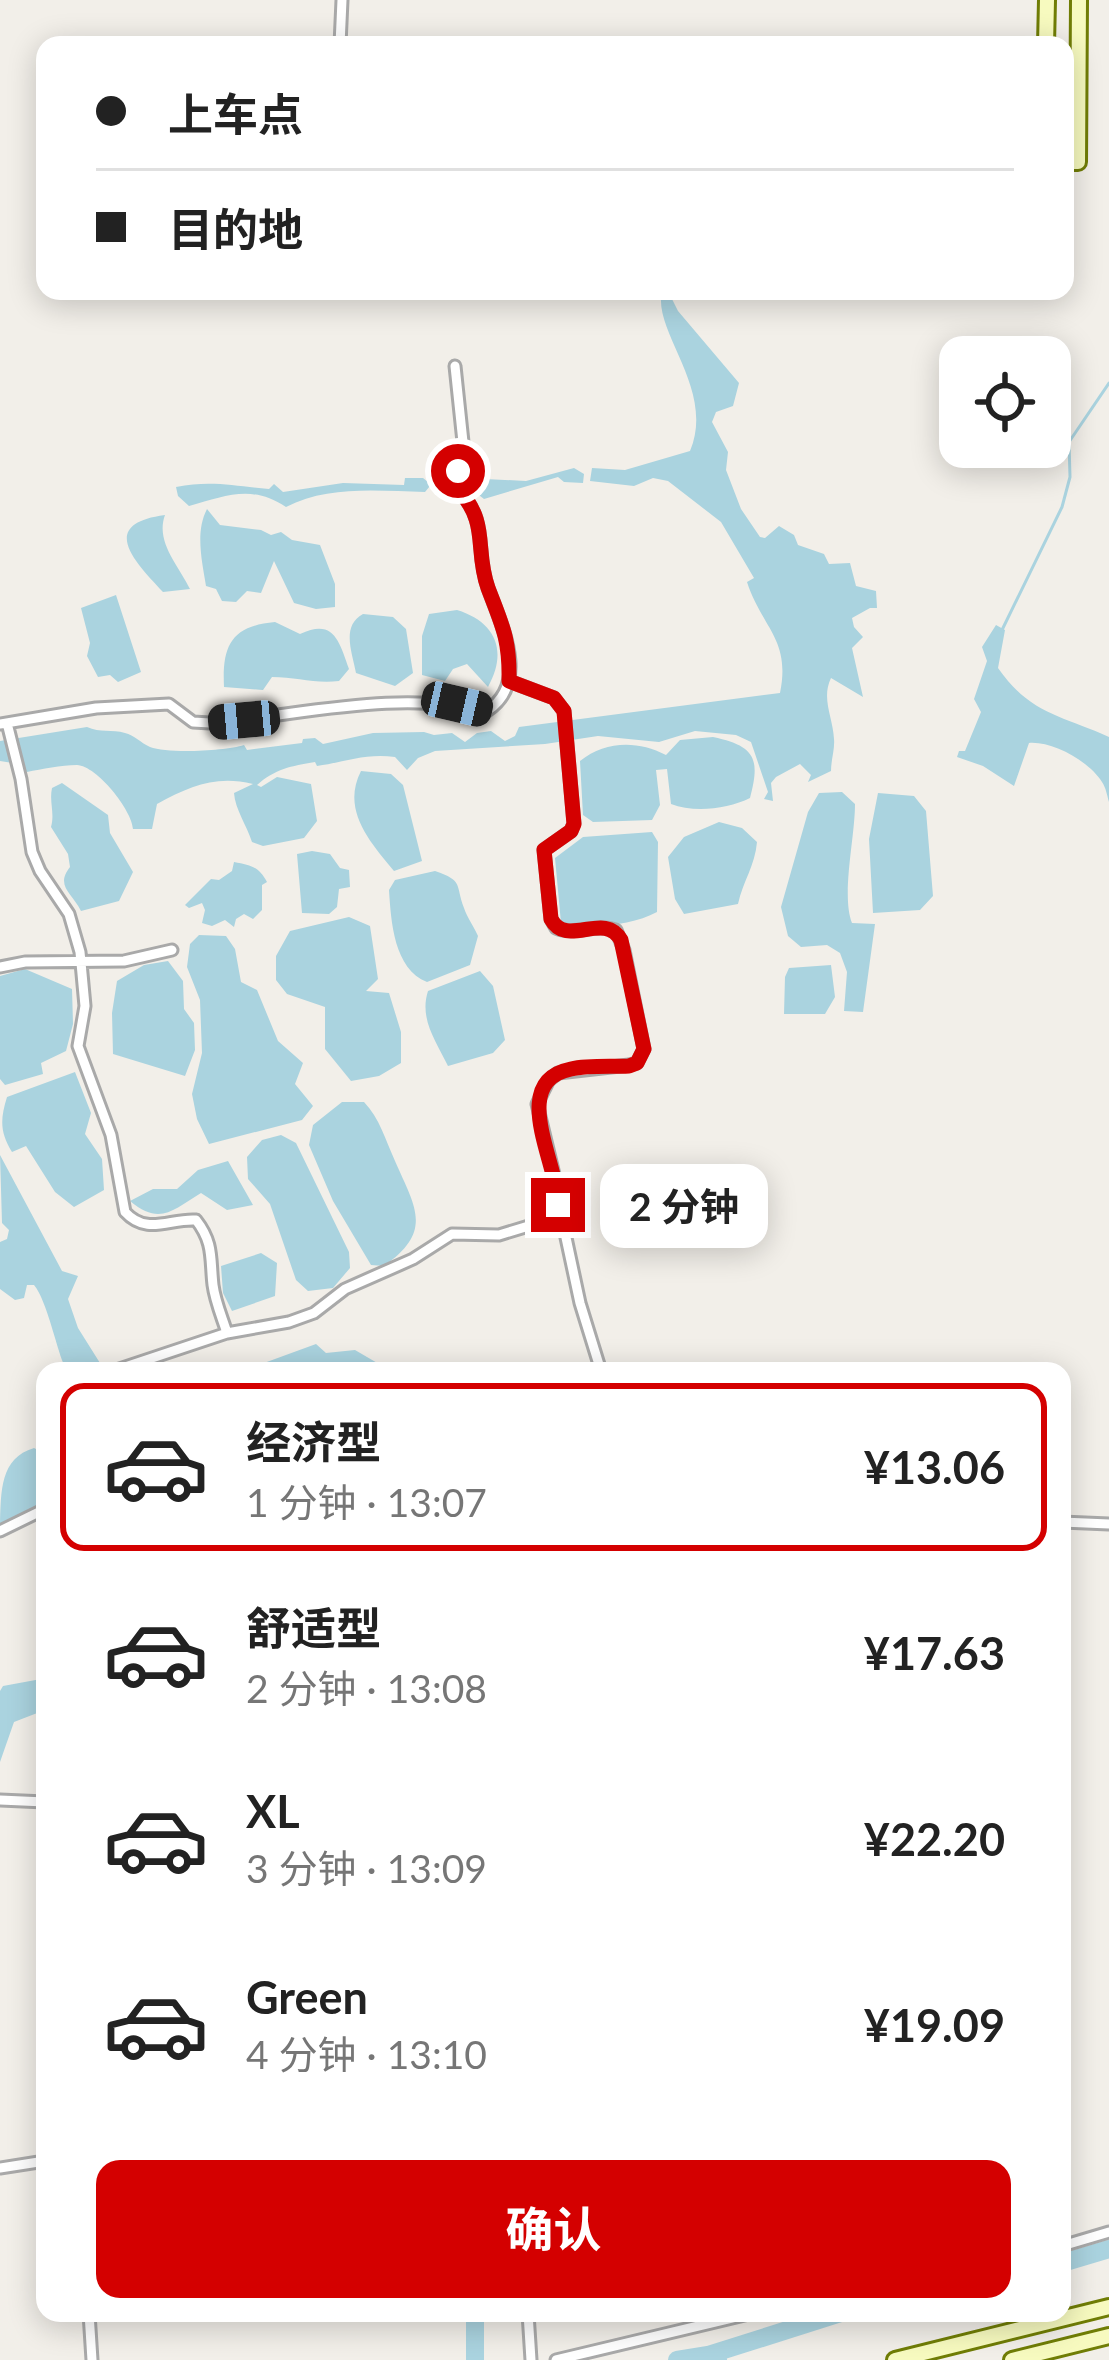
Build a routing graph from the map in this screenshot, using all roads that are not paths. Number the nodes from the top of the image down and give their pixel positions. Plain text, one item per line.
1 (342, 0) edge
2 (1047, 0) edge
3 (1079, 0) edge
4 (340, 36) edge
5 (1046, 36) edge
6 (1074, 162) edge
7 (455, 366) dead end
8 (509, 681) junction
9 (3, 724) edge
10 (172, 950) dead end
11 (82, 964) junction
12 (0, 967) edge
13 (555, 1218) junction
14 (227, 1333) junction
15 (140, 1362) edge
16 (598, 1362) edge
17 (36, 1513) edge
18 (1071, 1523) edge
19 (1109, 1525) edge
20 (0, 1531) edge
21 (0, 1799) edge
22 (36, 1801) edge
23 (36, 2162) edge
24 (0, 2168) edge
25 (1109, 2232) edge
26 (1071, 2243) edge
27 (1109, 2307) edge
28 (1071, 2316) edge
29 (90, 2322) edge
30 (529, 2322) edge
31 (715, 2322) edge
32 (1048, 2322) edge
33 (1109, 2336) edge
34 (92, 2360) edge
35 (531, 2360) edge
36 (556, 2360) edge
37 (895, 2360) edge
38 (1012, 2360) edge

1 - 4 street
2 - 5 main road
3 - 6 main road
7 - 8 street
8 - 9 street
8 - 13 street
9 - 11 street
10 - 11 street
11 - 12 street
11 - 14 street
13 - 14 street
13 - 16 street
14 - 15 street
17 - 20 street
18 - 19 street
21 - 22 street
23 - 24 street
25 - 26 street
27 - 28 main road
29 - 34 street
30 - 35 street
31 - 36 street
32 - 37 main road
33 - 38 main road

